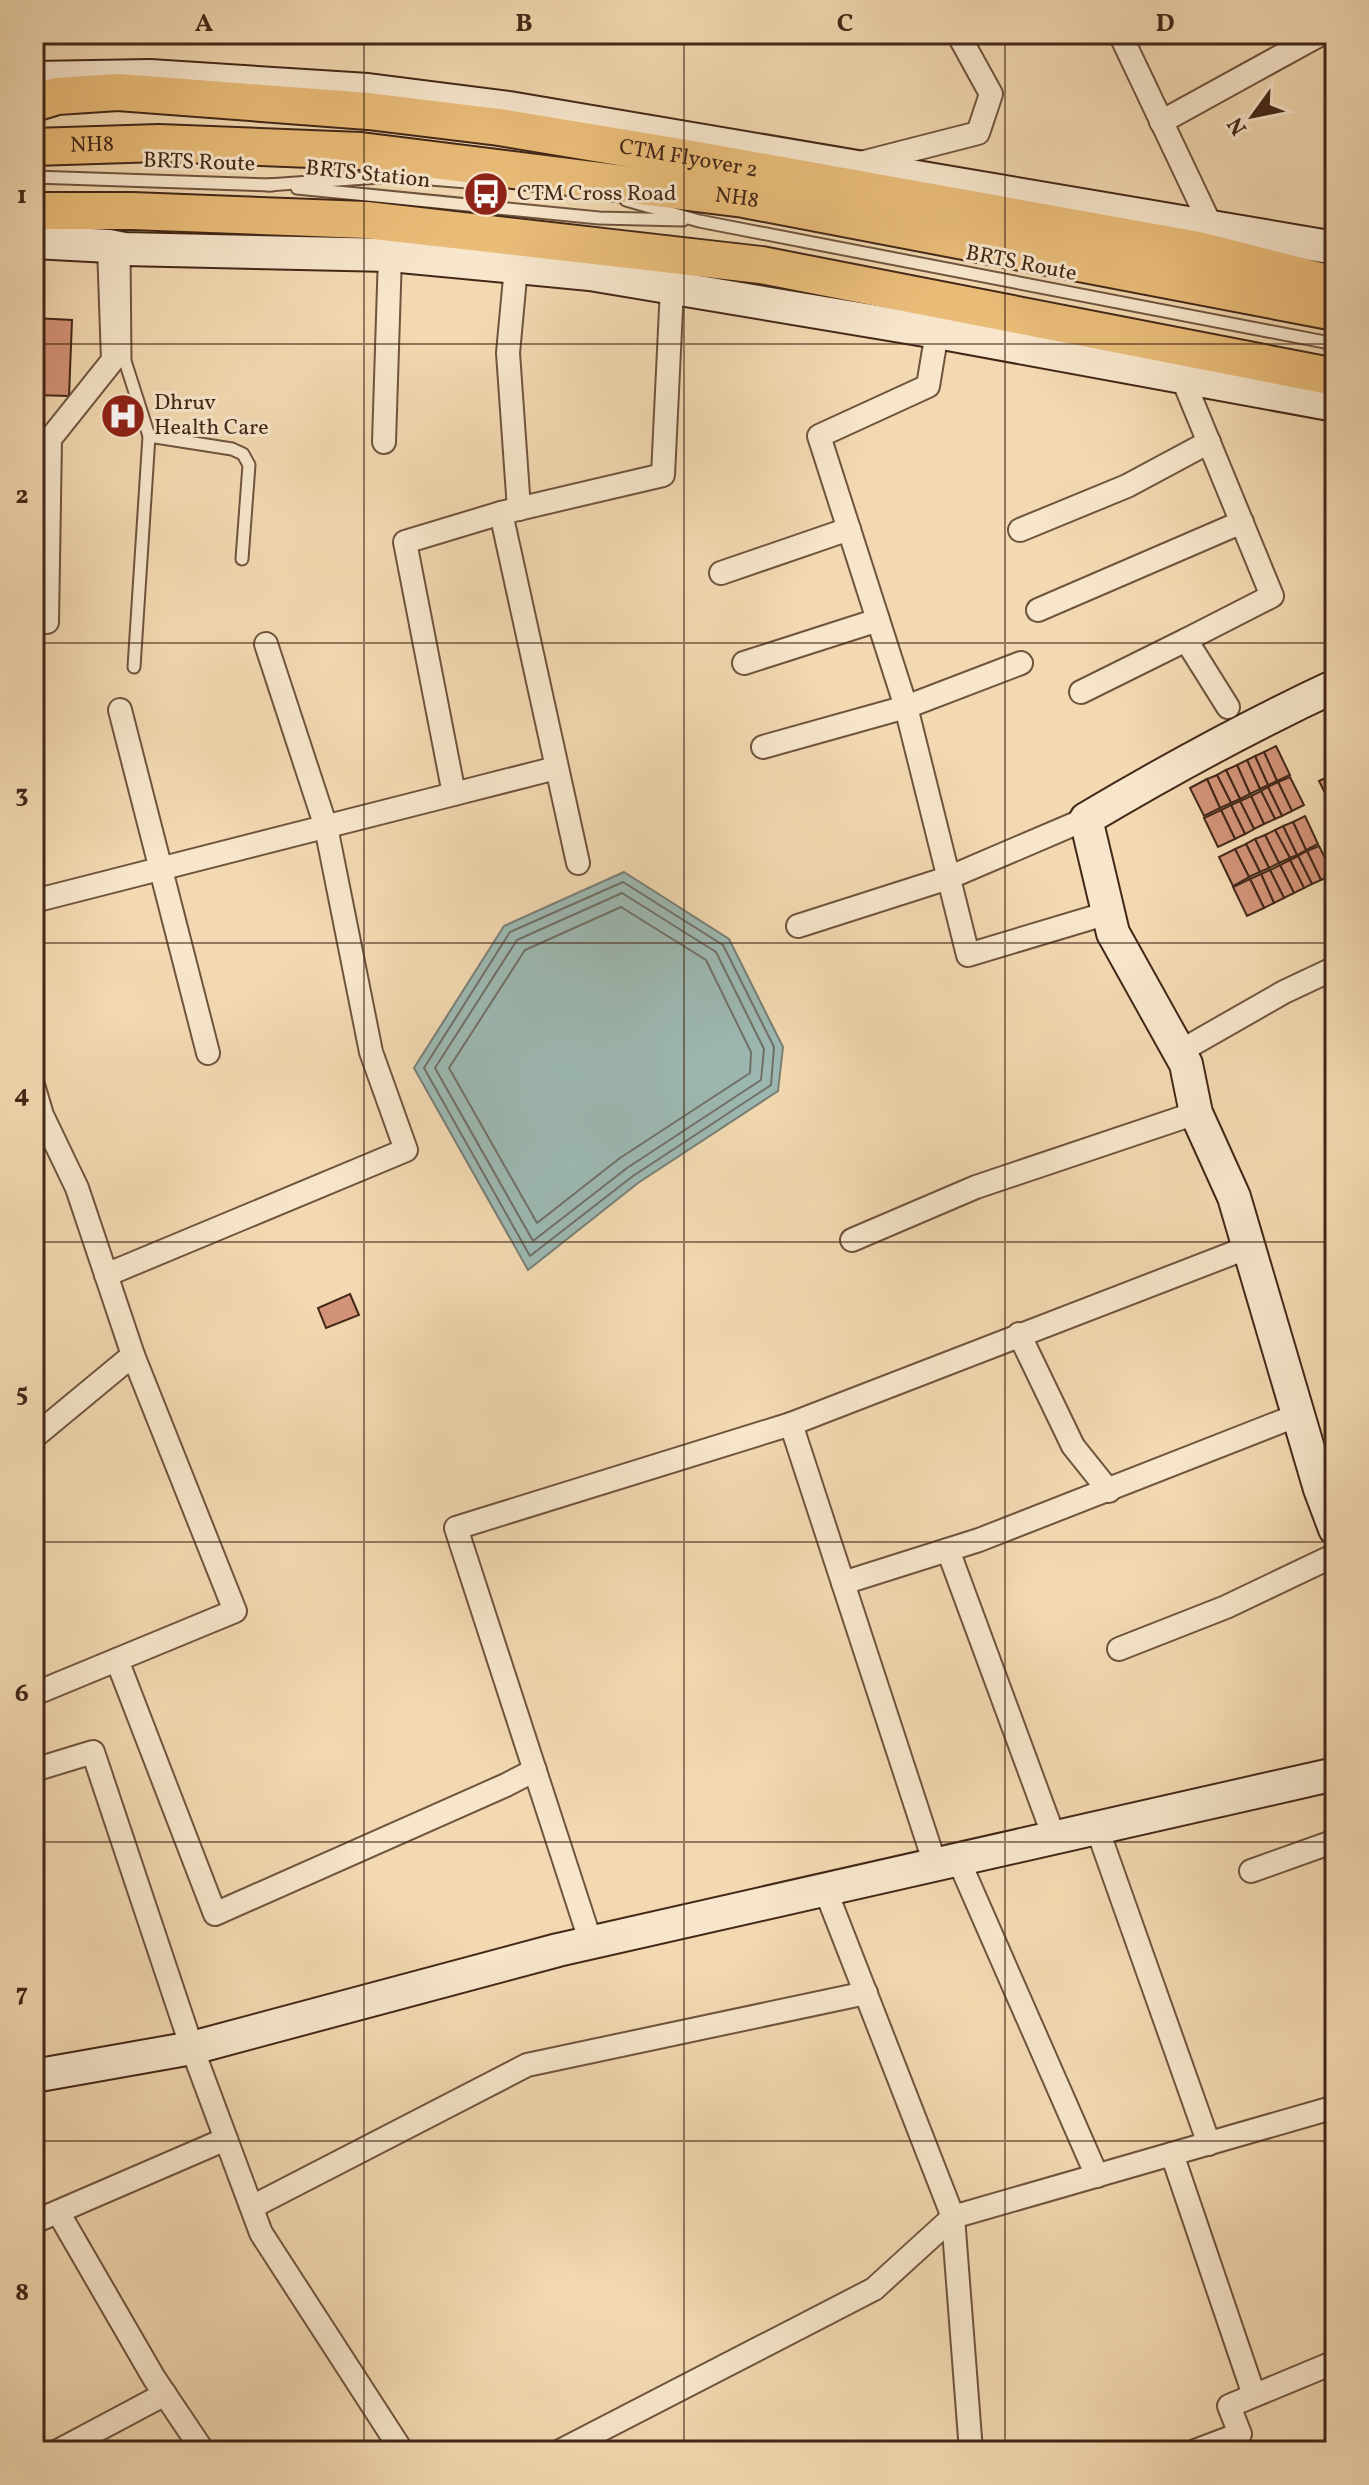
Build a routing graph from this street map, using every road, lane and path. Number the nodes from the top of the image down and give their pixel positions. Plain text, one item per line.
1 (958, 34) edge
2 (1120, 34) edge
3 (1321, 34) edge
4 (34, 78) edge
5 (34, 103) edge
6 (1161, 122) junction
7 (34, 147) edge
8 (848, 166) junction
9 (34, 177) edge
10 (473, 182) dead end
11 (268, 185) junction
12 (584, 191) dead end
13 (599, 193) dead end
14 (614, 197) dead end
15 (34, 211) edge
16 (699, 221) junction
17 (1212, 228) junction
18 (34, 242) edge
19 (116, 248) junction
20 (1335, 248) edge
21 (390, 255) junction
22 (516, 267) junction
23 (770, 267) junction
24 (1335, 285) edge
25 (672, 288) junction
26 (764, 303) junction
27 (1335, 312) edge
28 (937, 332) junction
29 (1335, 344) edge
30 (1182, 377) junction
31 (1335, 377) edge
32 (1335, 405) edge
33 (149, 436) junction
34 (384, 442) dead end
35 (1209, 442) junction
36 (510, 511) junction
37 (1242, 522) junction
38 (849, 529) junction
39 (1020, 530) dead end
40 (242, 559) dead end
41 (721, 573) dead end
42 (1038, 610) dead end
43 (878, 620) junction
44 (47, 622) dead end
45 (1186, 640) junction
46 (266, 644) dead end
47 (744, 663) dead end
48 (1021, 663) dead end
49 (134, 667) dead end
50 (1335, 686) edge
51 (1081, 692) dead end
52 (906, 707) junction
53 (1228, 707) dead end
54 (120, 710) dead end
55 (763, 747) dead end
56 (556, 768) junction
57 (454, 794) junction
58 (1086, 819) junction
59 (326, 827) junction
60 (578, 863) dead end
61 (161, 869) junction
62 (948, 878) junction
63 (34, 901) edge
64 (1108, 913) junction
65 (798, 926) dead end
66 (1335, 968) edge
67 (1179, 1052) junction
68 (208, 1053) dead end
69 (34, 1088) edge
70 (1196, 1113) junction
71 (852, 1240) dead end
72 (1249, 1247) junction
73 (106, 1275) junction
74 (1019, 1334) junction
75 (133, 1355) junction
76 (1298, 1415) junction
77 (791, 1424) junction
78 (34, 1437) edge
79 (1109, 1491) junction
80 (1335, 1529) edge
81 (948, 1550) junction
82 (1335, 1555) edge
83 (843, 1583) junction
84 (1119, 1649) dead end
85 (117, 1660) junction
86 (34, 1694) edge
87 (34, 1770) edge
88 (535, 1770) junction
89 (1335, 1774) edge
90 (1097, 1828) junction
91 (1054, 1837) junction
92 (1335, 1841) edge
93 (947, 1862) junction
94 (1251, 1871) dead end
95 (825, 1889) junction
96 (591, 1943) junction
97 (866, 1993) junction
98 (192, 2048) junction
99 (34, 2076) edge
100 (1335, 2107) edge
101 (226, 2139) junction
102 (1209, 2144) junction
103 (1172, 2154) junction
104 (1097, 2176) junction
105 (252, 2207) junction
106 (58, 2212) junction
107 (953, 2217) junction
108 (34, 2222) edge
109 (1335, 2362) edge
110 (165, 2394) junction
111 (1254, 2395) junction
112 (58, 2451) edge
113 (203, 2451) edge
114 (402, 2451) edge
115 (560, 2451) edge
116 (971, 2451) edge
117 (1195, 2451) edge

1 - 8 street
2 - 6 street
3 - 6 street
4 - 8 street
5 - 24 main road, CTM Flyover 2
6 - 17 street
7 - 27 main road, NH8
8 - 17 street
9 - 11 lane, BRTS Route
10 - 11 lane, BRTS Station
11 - 16 lane, BRTS Station
12 - 13 lane
14 - 16 lane
15 - 23 main road
16 - 29 lane, BRTS Route
17 - 20 street
18 - 19 street
19 - 21 street
19 - 33 lane
19 - 44 street
21 - 22 street
21 - 34 street
22 - 25 street
22 - 36 street
23 - 26 street
23 - 31 main road
25 - 26 street
25 - 36 street
26 - 28 street
28 - 30 street
28 - 38 street
30 - 32 street
30 - 35 street
33 - 40 lane
33 - 49 lane
35 - 37 street
35 - 39 street
36 - 56 street
36 - 57 street
37 - 42 street
37 - 45 street
38 - 41 street
38 - 43 street
43 - 47 street
43 - 52 street
45 - 51 street
45 - 53 street
46 - 59 street
48 - 52 street
50 - 58 street
52 - 55 street
52 - 62 street
54 - 61 street
56 - 57 street
56 - 60 street
57 - 59 street
58 - 62 street
58 - 64 street
59 - 61 street
59 - 73 street
61 - 63 street
61 - 68 street
62 - 64 street
62 - 65 street
64 - 67 street
66 - 67 street
67 - 70 street
69 - 73 street
70 - 71 street
70 - 72 street
72 - 74 street
72 - 76 street
73 - 75 street
74 - 77 street
74 - 79 street
75 - 78 street
75 - 85 street
76 - 79 street
76 - 80 street
77 - 83 street
77 - 88 street
79 - 81 street
81 - 83 street
81 - 91 street
82 - 84 street
83 - 93 street
85 - 86 street
85 - 88 street
87 - 98 street
88 - 96 street
89 - 90 street
90 - 91 street
90 - 102 street
91 - 93 street
92 - 94 street
93 - 95 street
93 - 104 street
95 - 96 street
95 - 97 street
96 - 98 street
97 - 105 street
97 - 107 street
98 - 99 street
98 - 101 street
100 - 102 street
101 - 105 street
101 - 106 street
102 - 103 street
103 - 104 street
103 - 111 street
104 - 107 street
105 - 114 street
106 - 108 street
106 - 110 street
107 - 115 street
107 - 116 street
109 - 111 street
110 - 112 street
110 - 113 street
111 - 117 street

